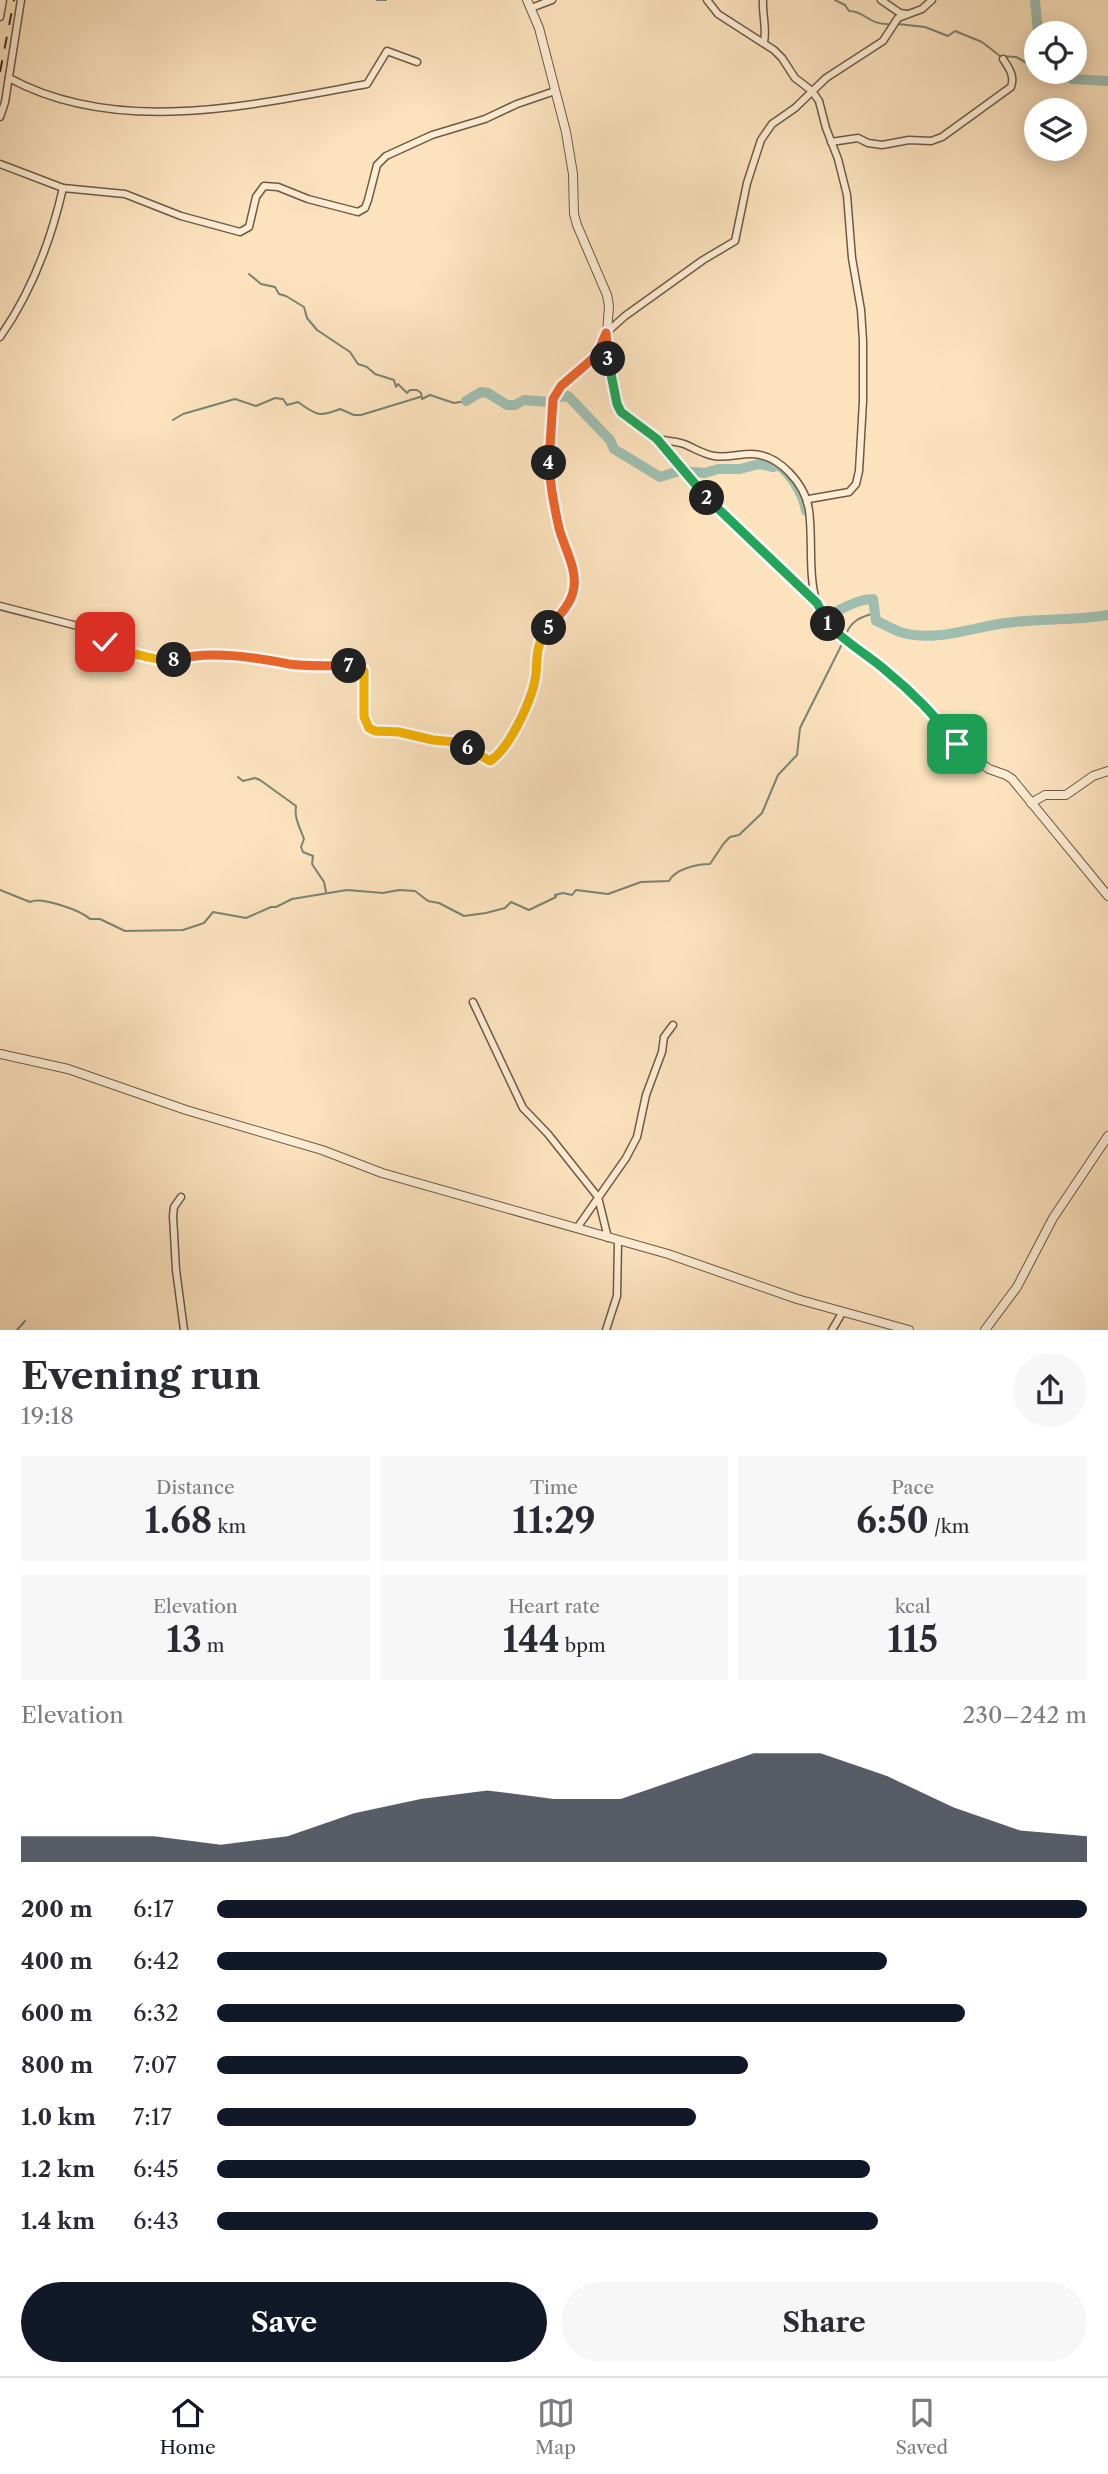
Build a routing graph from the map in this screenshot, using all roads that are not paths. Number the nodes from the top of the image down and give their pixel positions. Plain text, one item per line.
1 (2, 0) edge
2 (21, 0) edge
3 (552, 0) edge
4 (707, 0) edge
5 (763, 0) edge
6 (881, 0) edge
7 (932, 0) edge
8 (529, 4) edge
9 (909, 14) junction
10 (0, 17) edge
11 (764, 42) junction
12 (1003, 59) dead end
13 (417, 62) dead end
14 (9, 78) junction
15 (555, 91) junction
16 (812, 91) junction
17 (0, 117) edge
18 (831, 142) junction
19 (0, 164) edge
20 (63, 187) junction
21 (606, 333) junction
22 (0, 337) edge
23 (657, 439) junction
24 (807, 502) junction
25 (817, 603) junction
26 (0, 606) edge
27 (1108, 771) edge
28 (1031, 803) junction
29 (1108, 896) edge
30 (473, 1002) dead end
31 (673, 1026) dead end
32 (0, 1054) edge
33 (1108, 1136) edge
34 (181, 1197) dead end
35 (598, 1197) junction
36 (577, 1228) junction
37 (608, 1238) junction
38 (618, 1241) junction
39 (842, 1313) junction
40 (184, 1329) edge
41 (606, 1329) edge
42 (832, 1329) edge
43 (909, 1329) edge
44 (985, 1329) edge

1 - 10 street
2 - 14 street
3 - 8 street
4 - 11 street
5 - 11 street
6 - 9 street
7 - 9 street
8 - 15 street
9 - 16 street
11 - 16 street
12 - 18 street
13 - 14 street
14 - 17 street
15 - 20 street
15 - 21 street
16 - 18 street
16 - 21 street
18 - 24 street
19 - 20 street
20 - 22 street
21 - 23 street
21 - 26 street
23 - 24 street
23 - 25 street
24 - 25 street
25 - 28 street
27 - 28 street
28 - 29 street
30 - 35 street
31 - 35 street
32 - 36 street
33 - 44 street
34 - 40 street
35 - 36 street
35 - 37 street
36 - 37 street
37 - 38 street
38 - 39 street
38 - 41 street
39 - 42 street
39 - 43 street

